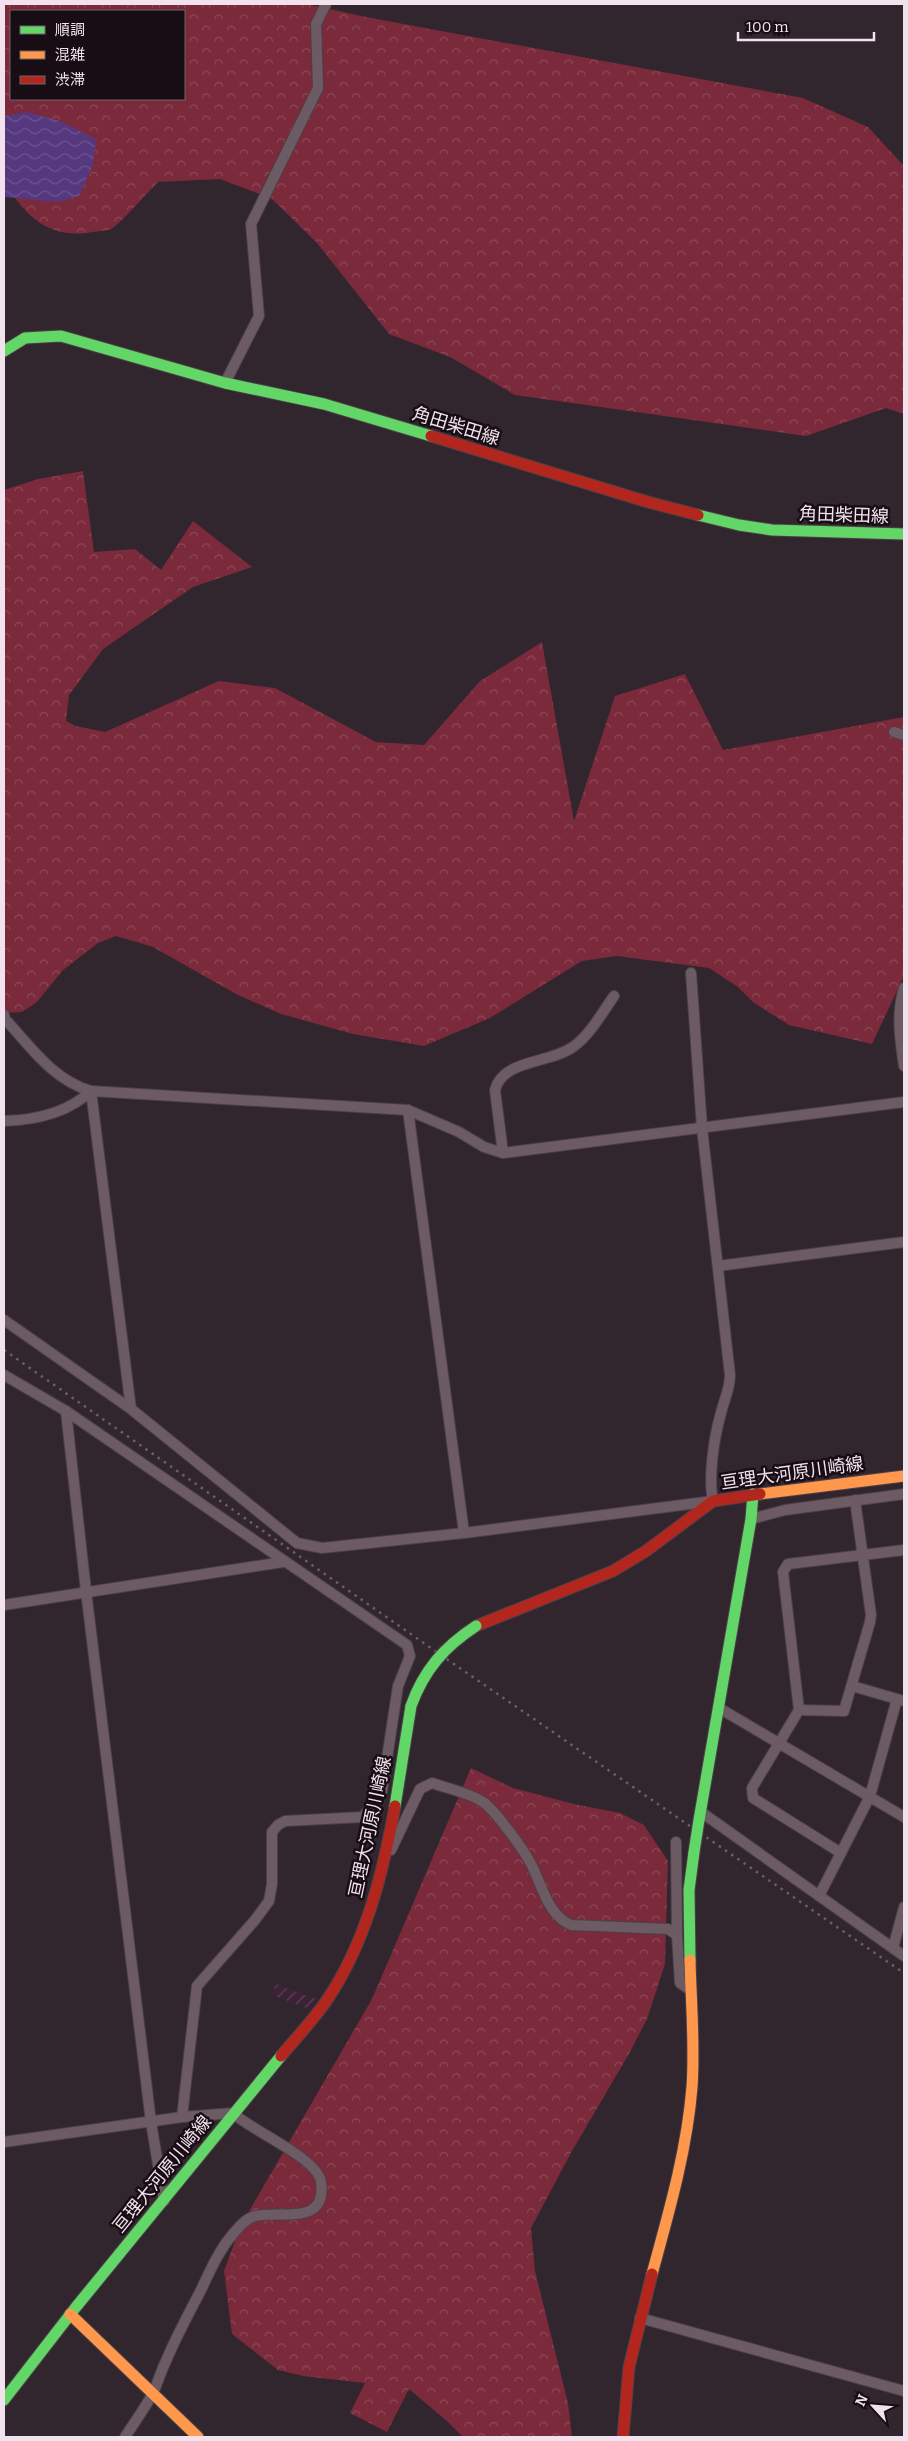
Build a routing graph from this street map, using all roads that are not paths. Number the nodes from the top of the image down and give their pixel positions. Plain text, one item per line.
1 (326, 4) edge
2 (4, 351) edge
3 (225, 384) junction
4 (904, 534) edge
5 (894, 732) dead end
6 (904, 735) edge
7 (691, 973) dead end
8 (904, 988) edge
9 (614, 996) dead end
10 (4, 1014) edge
11 (904, 1066) edge
12 (91, 1091) junction
13 (904, 1102) edge
14 (408, 1110) junction
15 (4, 1121) edge
16 (702, 1128) junction
17 (503, 1153) junction
18 (904, 1242) edge
19 (718, 1266) junction
20 (4, 1320) edge
21 (4, 1376) edge
22 (131, 1409) junction
23 (66, 1411) junction
24 (904, 1476) edge
25 (904, 1494) edge
26 (855, 1500) junction
27 (713, 1502) junction
28 (752, 1505) junction
29 (464, 1533) junction
30 (904, 1550) edge
31 (863, 1555) junction
32 (283, 1562) junction
33 (86, 1591) junction
34 (4, 1606) edge
35 (852, 1686) junction
36 (901, 1700) edge
37 (719, 1708) junction
38 (799, 1710) junction
39 (780, 1742) junction
40 (870, 1796) junction
41 (700, 1816) junction
42 (904, 1817) edge
43 (676, 1842) dead end
44 (841, 1853) junction
45 (384, 1867) junction
46 (819, 1896) junction
47 (904, 1907) edge
48 (677, 1935) junction
49 (893, 1948) junction
50 (904, 1956) edge
51 (690, 1990) junction
52 (233, 2113) junction
53 (182, 2117) junction
54 (151, 2122) junction
55 (4, 2142) edge
56 (164, 2201) junction
57 (70, 2314) junction
58 (640, 2318) junction
59 (904, 2391) edge
60 (153, 2394) junction
61 (4, 2400) edge
62 (125, 2437) edge
63 (198, 2437) edge
64 (624, 2437) edge

1 - 3 street
2 - 3 main road, 角田柴田線
3 - 4 main road, 角田柴田線
5 - 6 street
7 - 16 street
8 - 11 street
9 - 17 street
10 - 12 street
12 - 14 street
12 - 15 street
12 - 22 street
13 - 16 street
14 - 17 street
14 - 29 street
16 - 17 street
16 - 19 street
18 - 19 street
19 - 27 street
20 - 22 street
21 - 23 street
22 - 29 street
23 - 32 street
23 - 33 street
24 - 28 main road, 亘理大河原川崎線
25 - 26 street
26 - 28 street
26 - 31 street
27 - 28 main road, 亘理大河原川崎線
27 - 29 street
27 - 45 main road, 亘理大河原川崎線, bridge
28 - 37 main road
30 - 31 street
31 - 35 street
31 - 38 street
32 - 33 street
32 - 53 street
33 - 34 street
33 - 54 street
35 - 36 street
35 - 38 street
36 - 40 street
37 - 39 street
37 - 41 main road
38 - 39 street
39 - 40 street
39 - 44 street
40 - 42 street
40 - 44 street
41 - 46 street
41 - 51 main road, bridge
43 - 48 street
44 - 46 street
45 - 48 street
45 - 52 main road, 亘理大河原川崎線
46 - 49 street
47 - 49 street
48 - 51 street
49 - 50 street
51 - 58 main road
52 - 53 street
52 - 56 main road, 亘理大河原川崎線
52 - 60 street
53 - 54 street
54 - 55 street
54 - 56 street
56 - 57 main road, 亘理大河原川崎線
57 - 60 main road
57 - 61 main road, 亘理大河原川崎線
58 - 59 street
58 - 64 main road
60 - 62 street
60 - 63 main road

